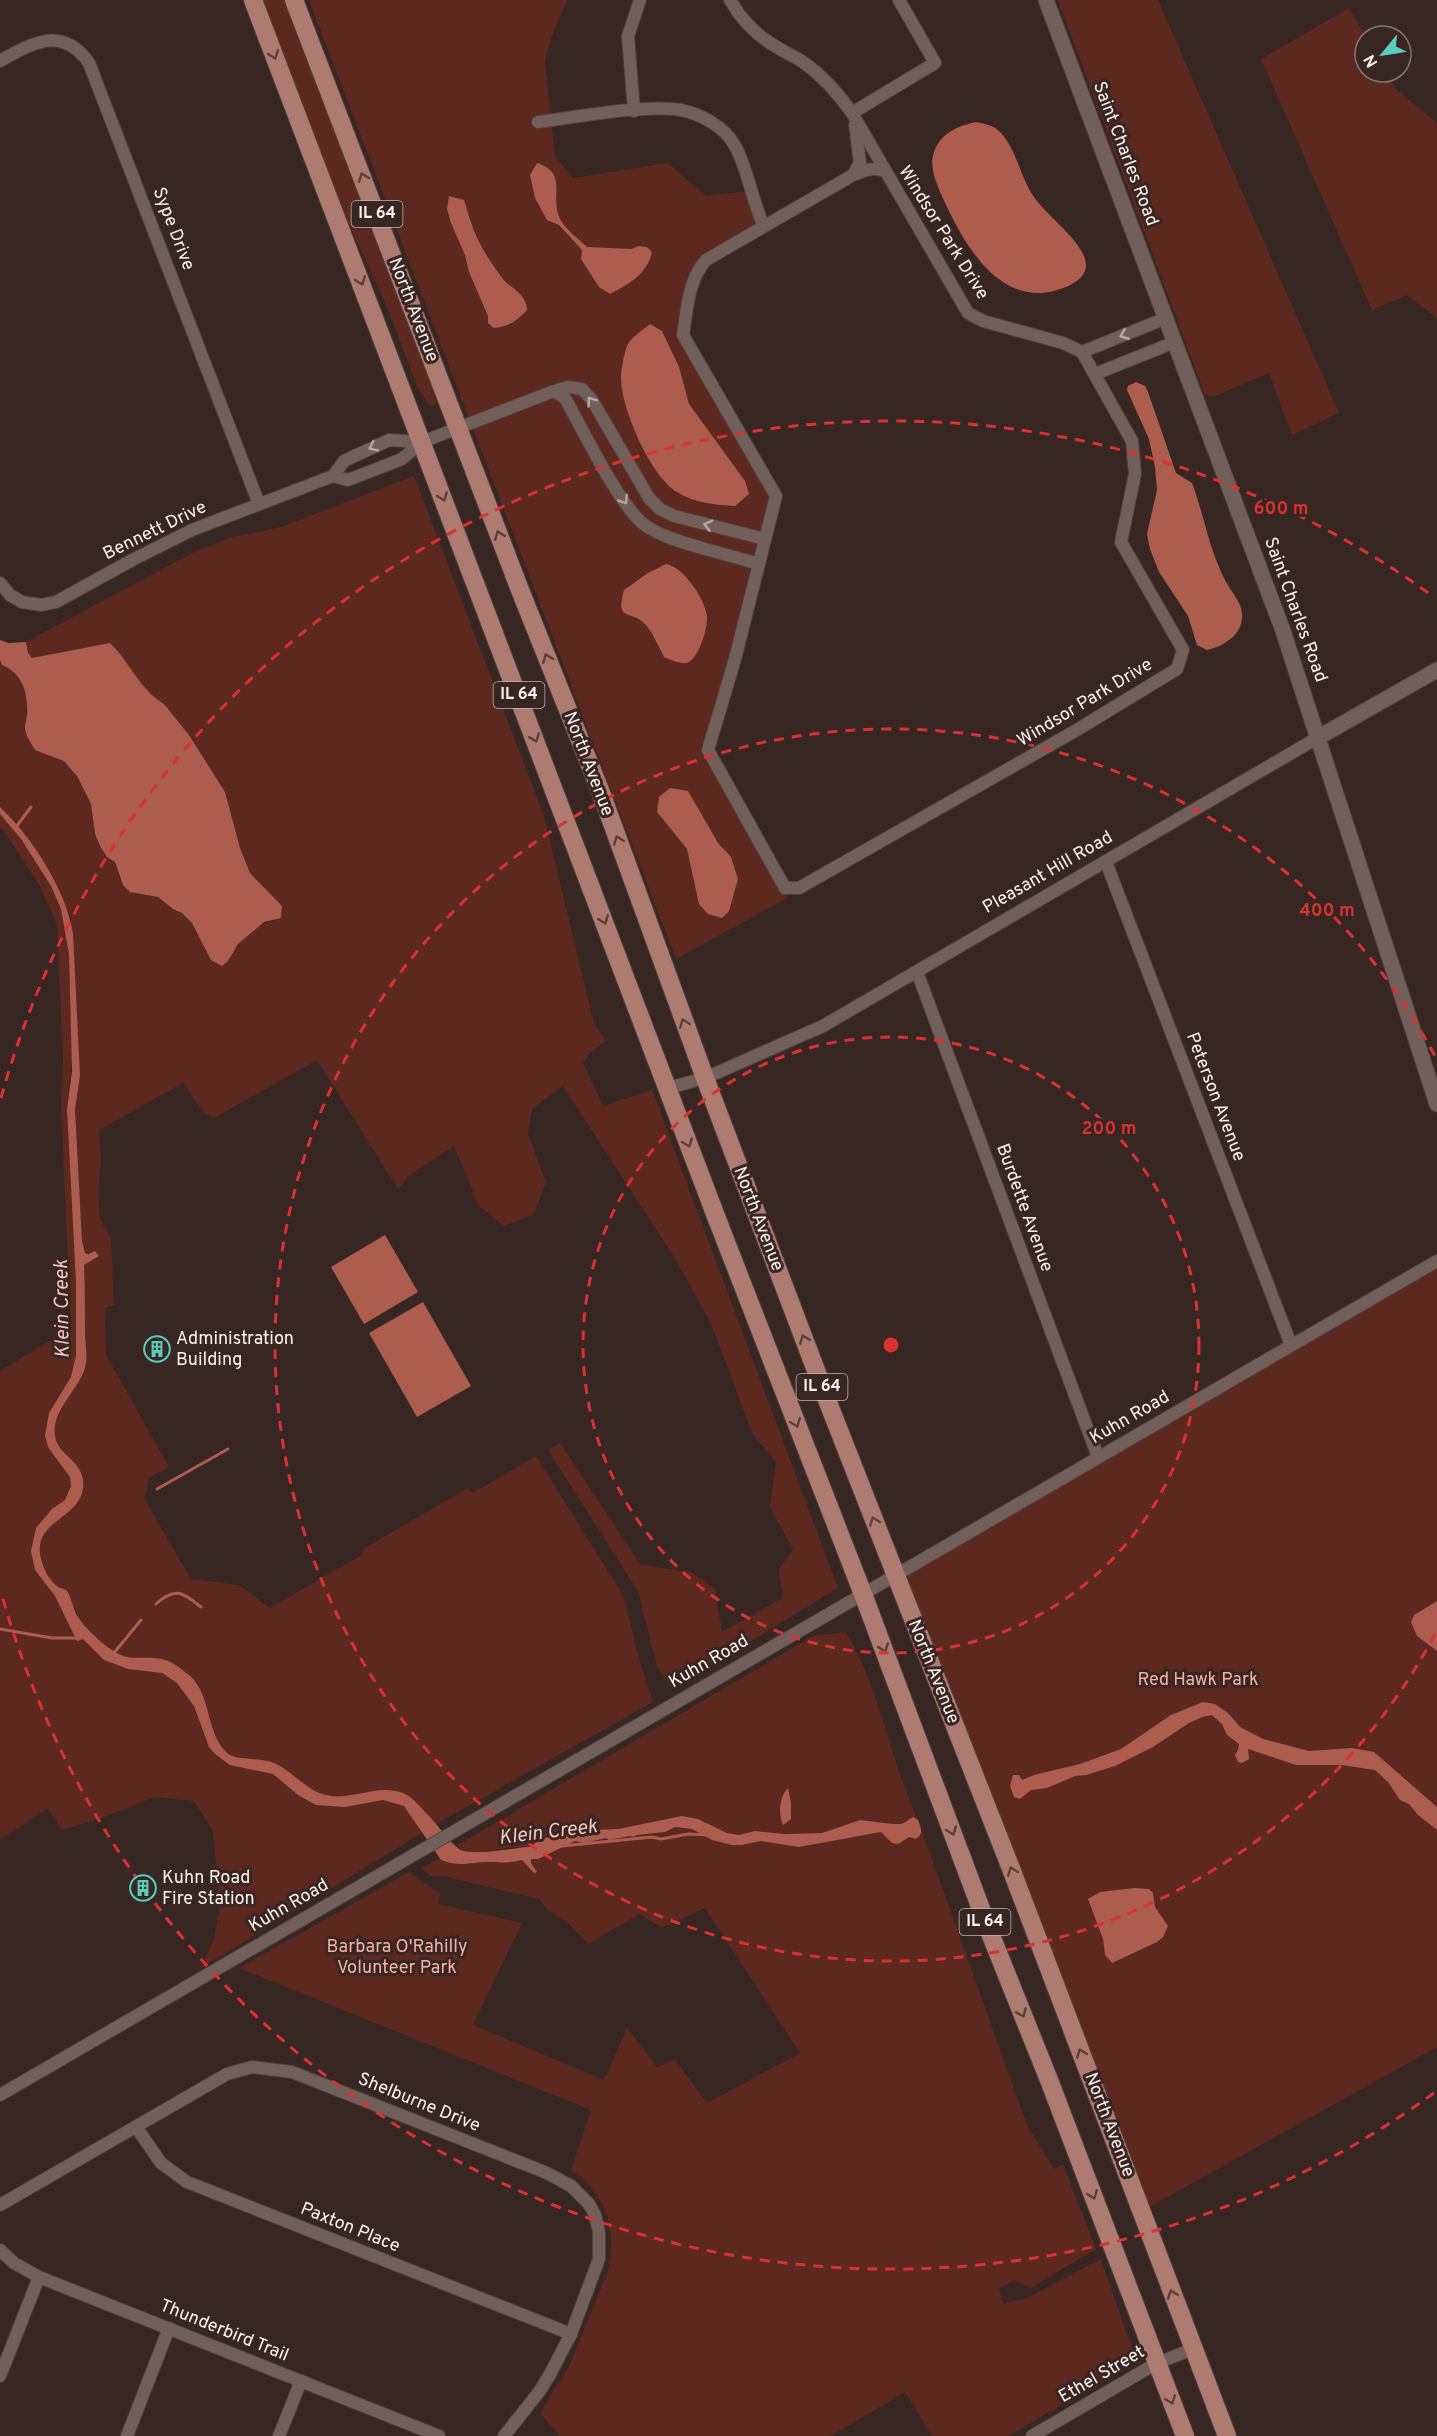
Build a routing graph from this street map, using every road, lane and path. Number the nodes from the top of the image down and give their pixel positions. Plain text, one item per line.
1 (253, 0) edge
2 (294, 0) edge
3 (640, 0) edge
4 (730, 0) edge
5 (899, 0) edge
6 (1046, 0) edge
7 (0, 61) edge
8 (634, 111) junction
9 (852, 113) junction
10 (538, 122) dead end
11 (885, 171) junction
12 (853, 175) junction
13 (764, 226) junction
14 (1166, 318) junction
15 (1175, 342) junction
16 (1082, 352) junction
17 (1095, 374) junction
18 (554, 391) junction
19 (458, 428) junction
20 (614, 438) junction
21 (422, 442) junction
22 (595, 450) junction
23 (333, 476) junction
24 (259, 504) junction
25 (765, 539) junction
26 (759, 564) junction
27 (0, 583) edge
28 (1437, 670) edge
29 (1319, 738) junction
30 (1106, 862) junction
31 (917, 972) junction
32 (705, 1078) junction
33 (668, 1088) junction
34 (1437, 1104) edge
35 (1437, 1261) edge
36 (1290, 1345) junction
37 (1098, 1457) junction
38 (894, 1575) junction
39 (863, 1594) junction
40 (0, 2095) edge
41 (136, 2127) junction
42 (0, 2205) edge
43 (0, 2250) edge
44 (39, 2277) junction
45 (169, 2328) junction
46 (571, 2334) junction
47 (1192, 2349) junction
48 (1157, 2363) junction
49 (0, 2376) edge
50 (301, 2381) junction
51 (433, 2435) edge
52 (127, 2436) edge
53 (279, 2436) edge
54 (504, 2436) edge
55 (1032, 2436) edge
56 (1185, 2436) edge
57 (1227, 2436) edge

1 -> 21 main road, North Avenue / IL 64
19 -> 2 main road, North Avenue / IL 64
3 - 8 street
4 - 9 street
5 - 9 street
6 - 14 street, Saint Charles Road
7 - 24 street, Sype Drive
8 - 10 street
8 - 13 street
9 - 11 street
9 - 12 street
11 - 12 street, Windsor Park Drive
11 - 16 street, Windsor Park Drive
12 - 13 street, Windsor Park Drive
13 - 25 street, Windsor Park Drive
14 - 15 street, Saint Charles Road
14 -> 16 street
15 - 17 street
15 - 29 street, Saint Charles Road
16 - 17 street, Windsor Park Drive
17 - 26 street, Windsor Park Drive
18 - 19 street
20 -> 18 street
18 - 22 street
19 - 21 street
32 -> 19 main road, North Avenue / IL 64
20 - 22 street
25 -> 20 street
21 - 23 street, Bennett Drive
21 -> 23 street, Bennett Drive
21 -> 33 main road, North Avenue / IL 64
22 -> 26 street
23 - 24 street, Bennett Drive
24 - 27 street, Bennett Drive
25 - 26 street, Windsor Park Drive
28 - 29 street, Pleasant Hill Road
29 - 30 street, Pleasant Hill Road
29 - 34 street, Saint Charles Road
30 - 31 street, Pleasant Hill Road
30 - 36 street, Peterson Avenue
31 - 32 street, Pleasant Hill Road
31 - 37 street, Burdette Avenue
32 - 33 street, Pleasant Hill Road
38 -> 32 main road, North Avenue / IL 64
33 -> 39 main road, North Avenue / IL 64
35 - 36 street, Kuhn Road
36 - 37 street, Kuhn Road
37 - 38 street, Kuhn Road
38 - 39 street, Kuhn Road
47 -> 38 main road, North Avenue / IL 64
39 - 40 street, Kuhn Road
39 -> 48 main road, North Avenue / IL 64
41 - 42 street, Shelburne Drive
41 - 46 street, Paxton Place
41 - 46 street, Shelburne Drive
43 - 44 street, Thunderbird Trail
44 - 45 street, Thunderbird Trail
44 - 49 street
45 - 50 street, Thunderbird Trail
45 - 52 street
46 - 54 street, Shelburne Drive
47 - 48 street, Ethel Street
47 - 57 main road, North Avenue / IL 64
48 - 55 street, Ethel Street
48 -> 56 main road, North Avenue / IL 64
50 - 51 street, Thunderbird Trail
50 - 53 street

